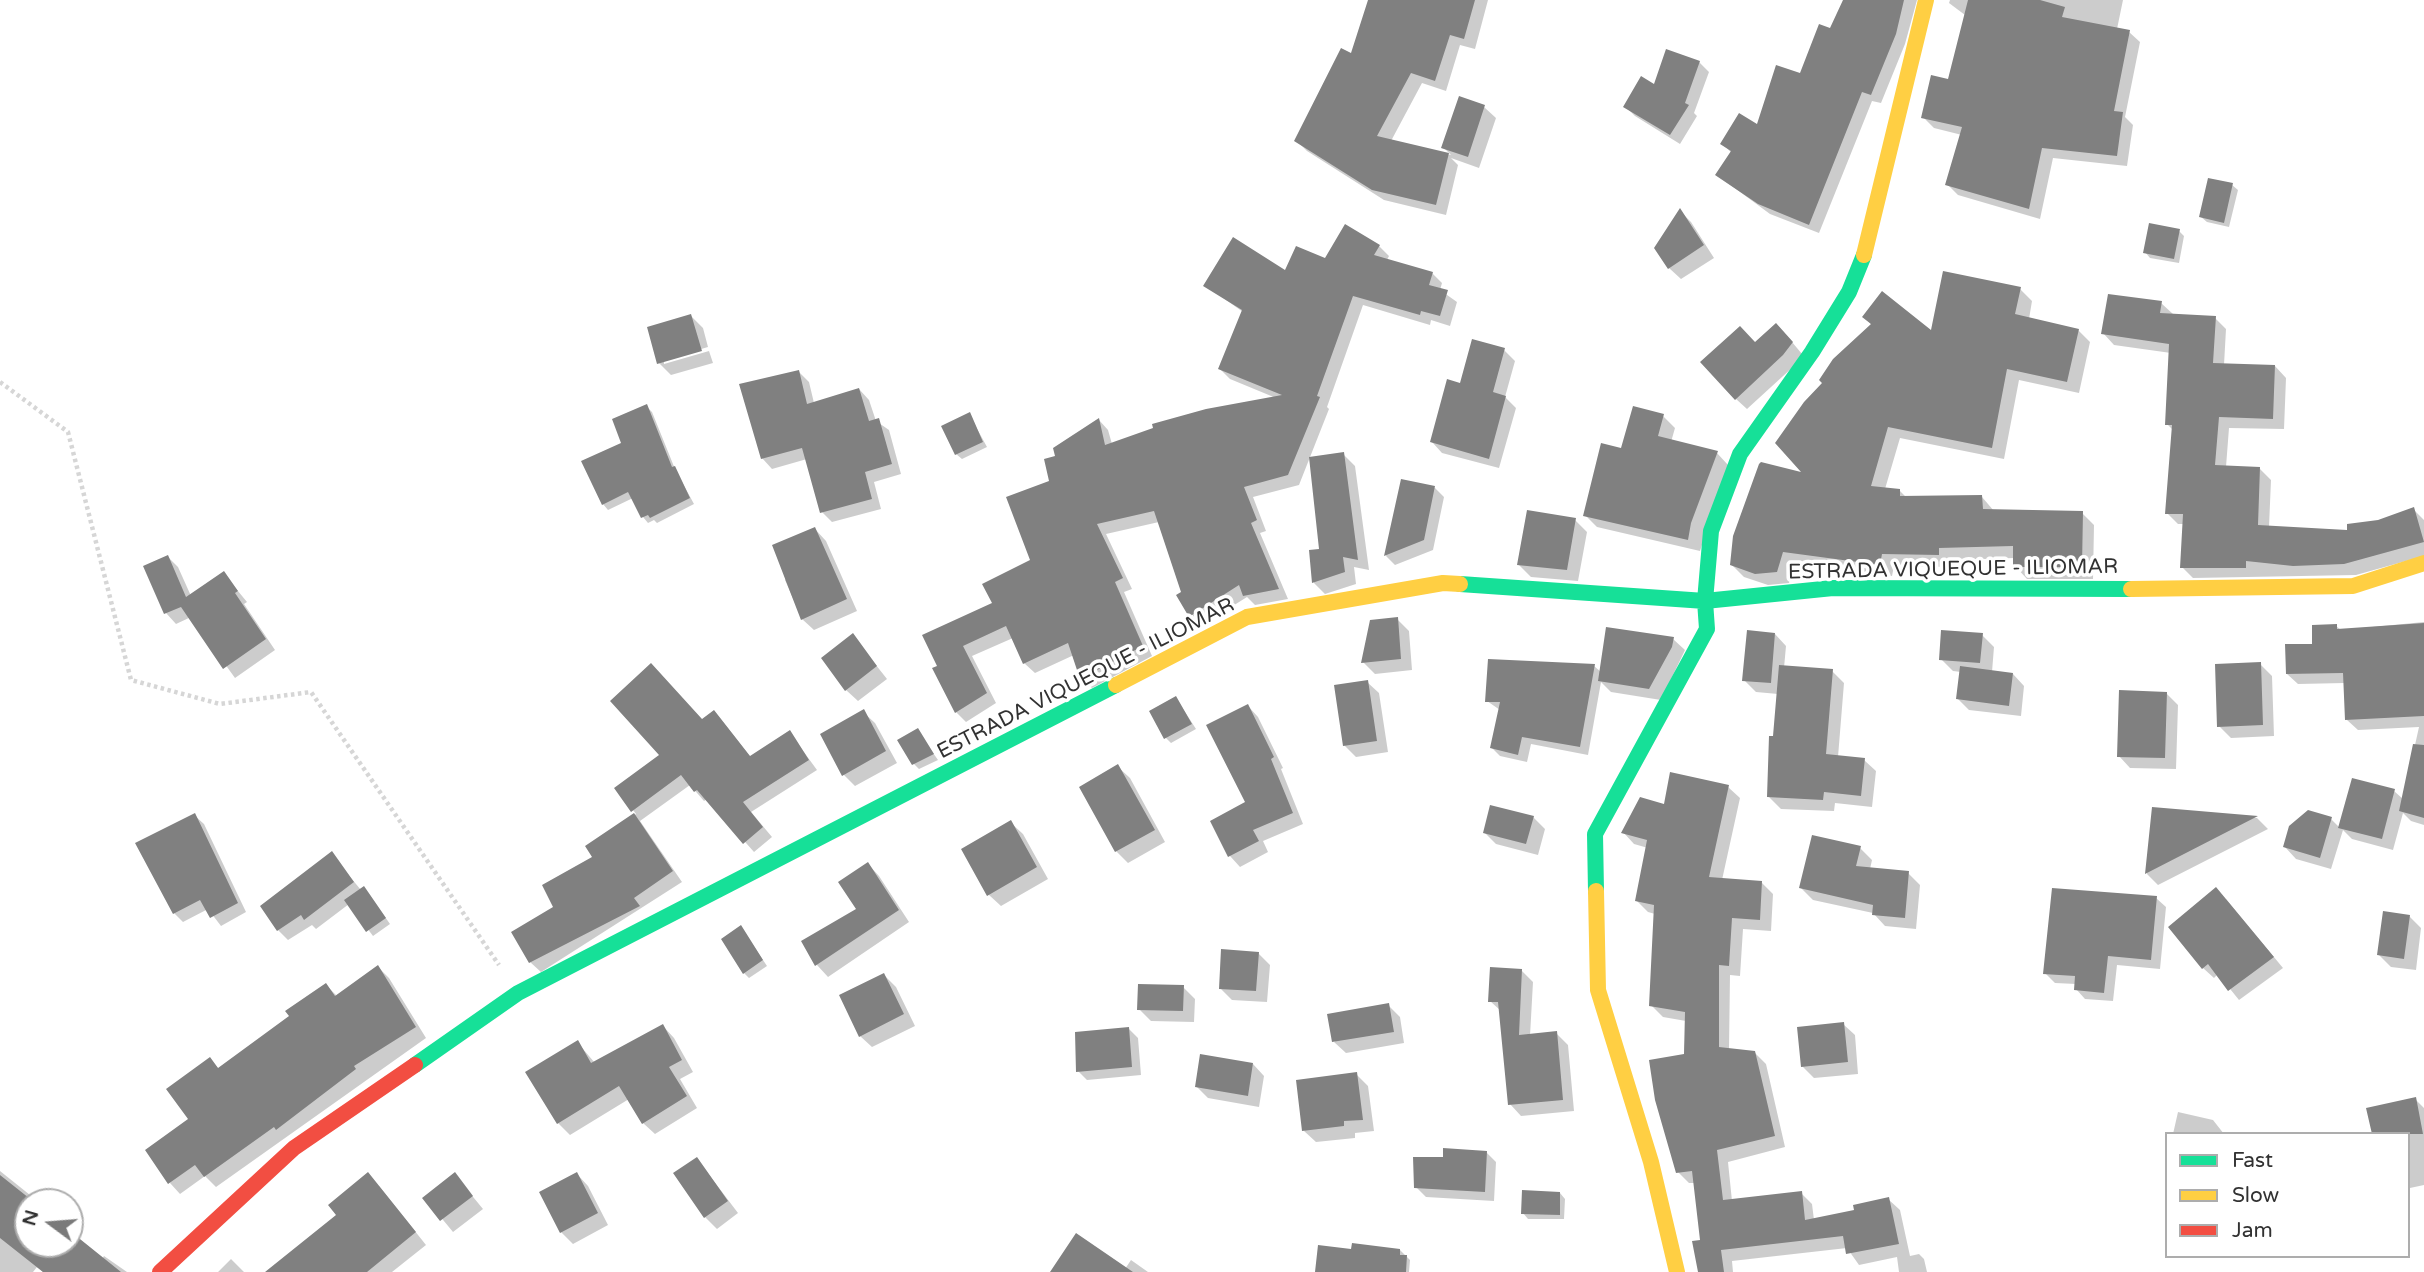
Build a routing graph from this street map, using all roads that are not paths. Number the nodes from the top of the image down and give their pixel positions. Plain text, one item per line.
1 (1926, 0) edge
2 (2424, 563) edge
3 (1705, 601) junction
4 (160, 1272) edge
5 (1677, 1272) edge

1 - 3 main road
2 - 3 main road, ESTRADA VIQUEQUE - ILIOMAR
3 - 4 main road, ESTRADA VIQUEQUE - ILIOMAR
3 - 5 main road

